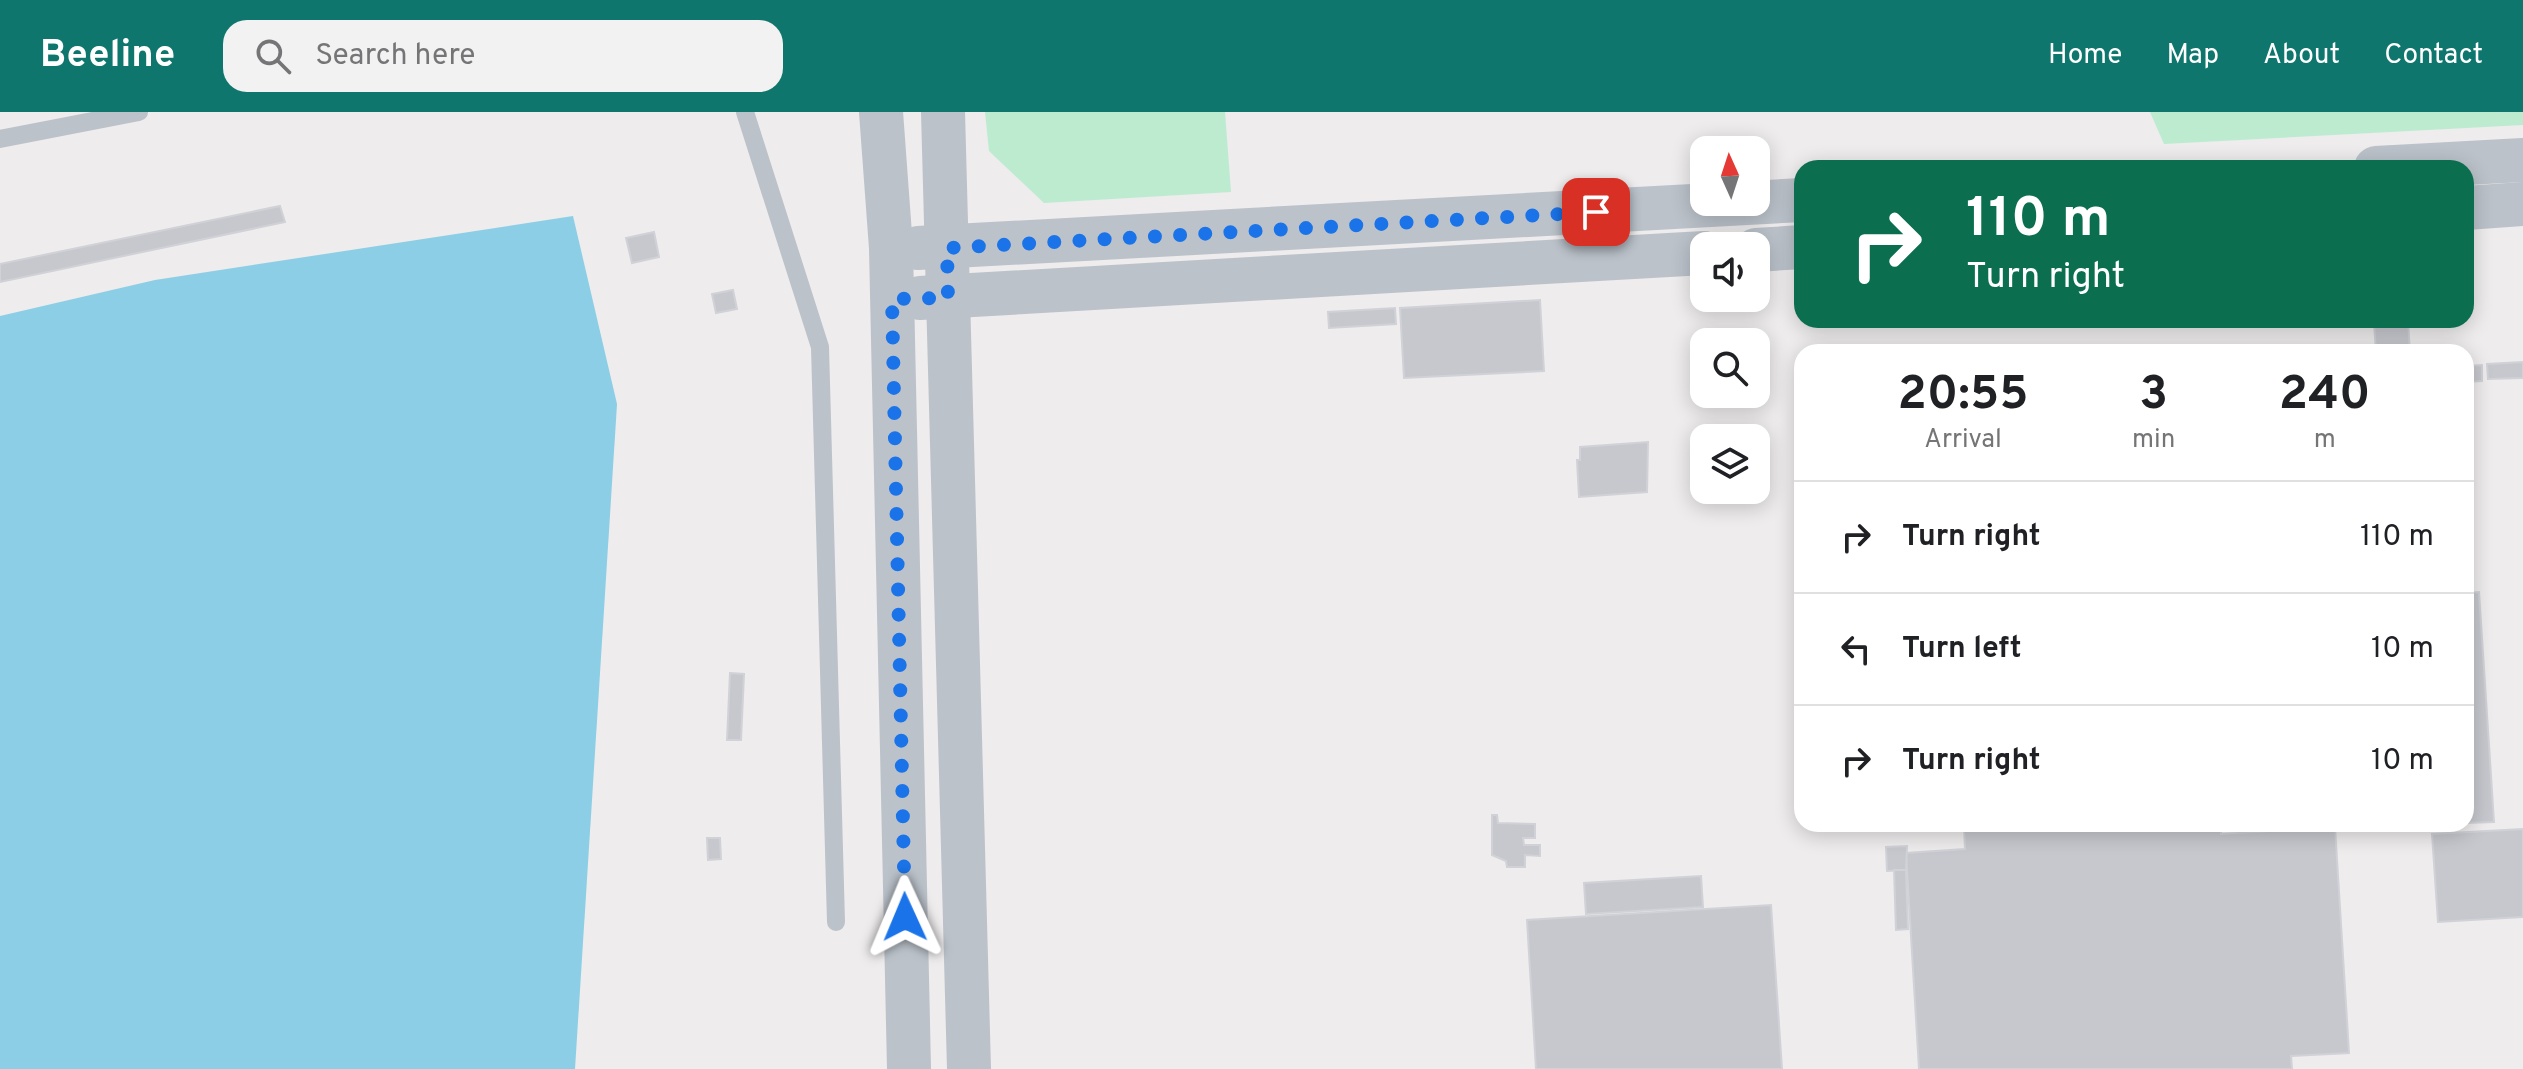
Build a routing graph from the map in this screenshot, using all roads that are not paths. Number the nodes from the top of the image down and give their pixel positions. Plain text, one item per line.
1 (139, 112) edge
2 (745, 112) edge
3 (881, 112) edge
4 (943, 112) edge
5 (0, 139) edge
6 (2523, 160) edge
7 (2474, 163) edge
8 (1794, 200) edge
9 (2523, 204) edge
10 (2474, 207) edge
11 (891, 248) junction
12 (947, 248) junction
13 (1794, 248) edge
14 (1770, 249) edge
15 (1690, 254) edge
16 (948, 298) junction
17 (892, 299) junction
18 (836, 922) dead end
19 (909, 1069) edge
20 (969, 1069) edge

1 - 5 lane
2 - 18 lane
3 - 11 street
4 - 12 street
6 - 7 street
8 - 12 street
9 - 10 street
11 - 12 street
11 - 17 street
12 - 16 street
13 - 14 street
15 - 16 street
16 - 17 street
16 - 20 street
17 - 19 street

